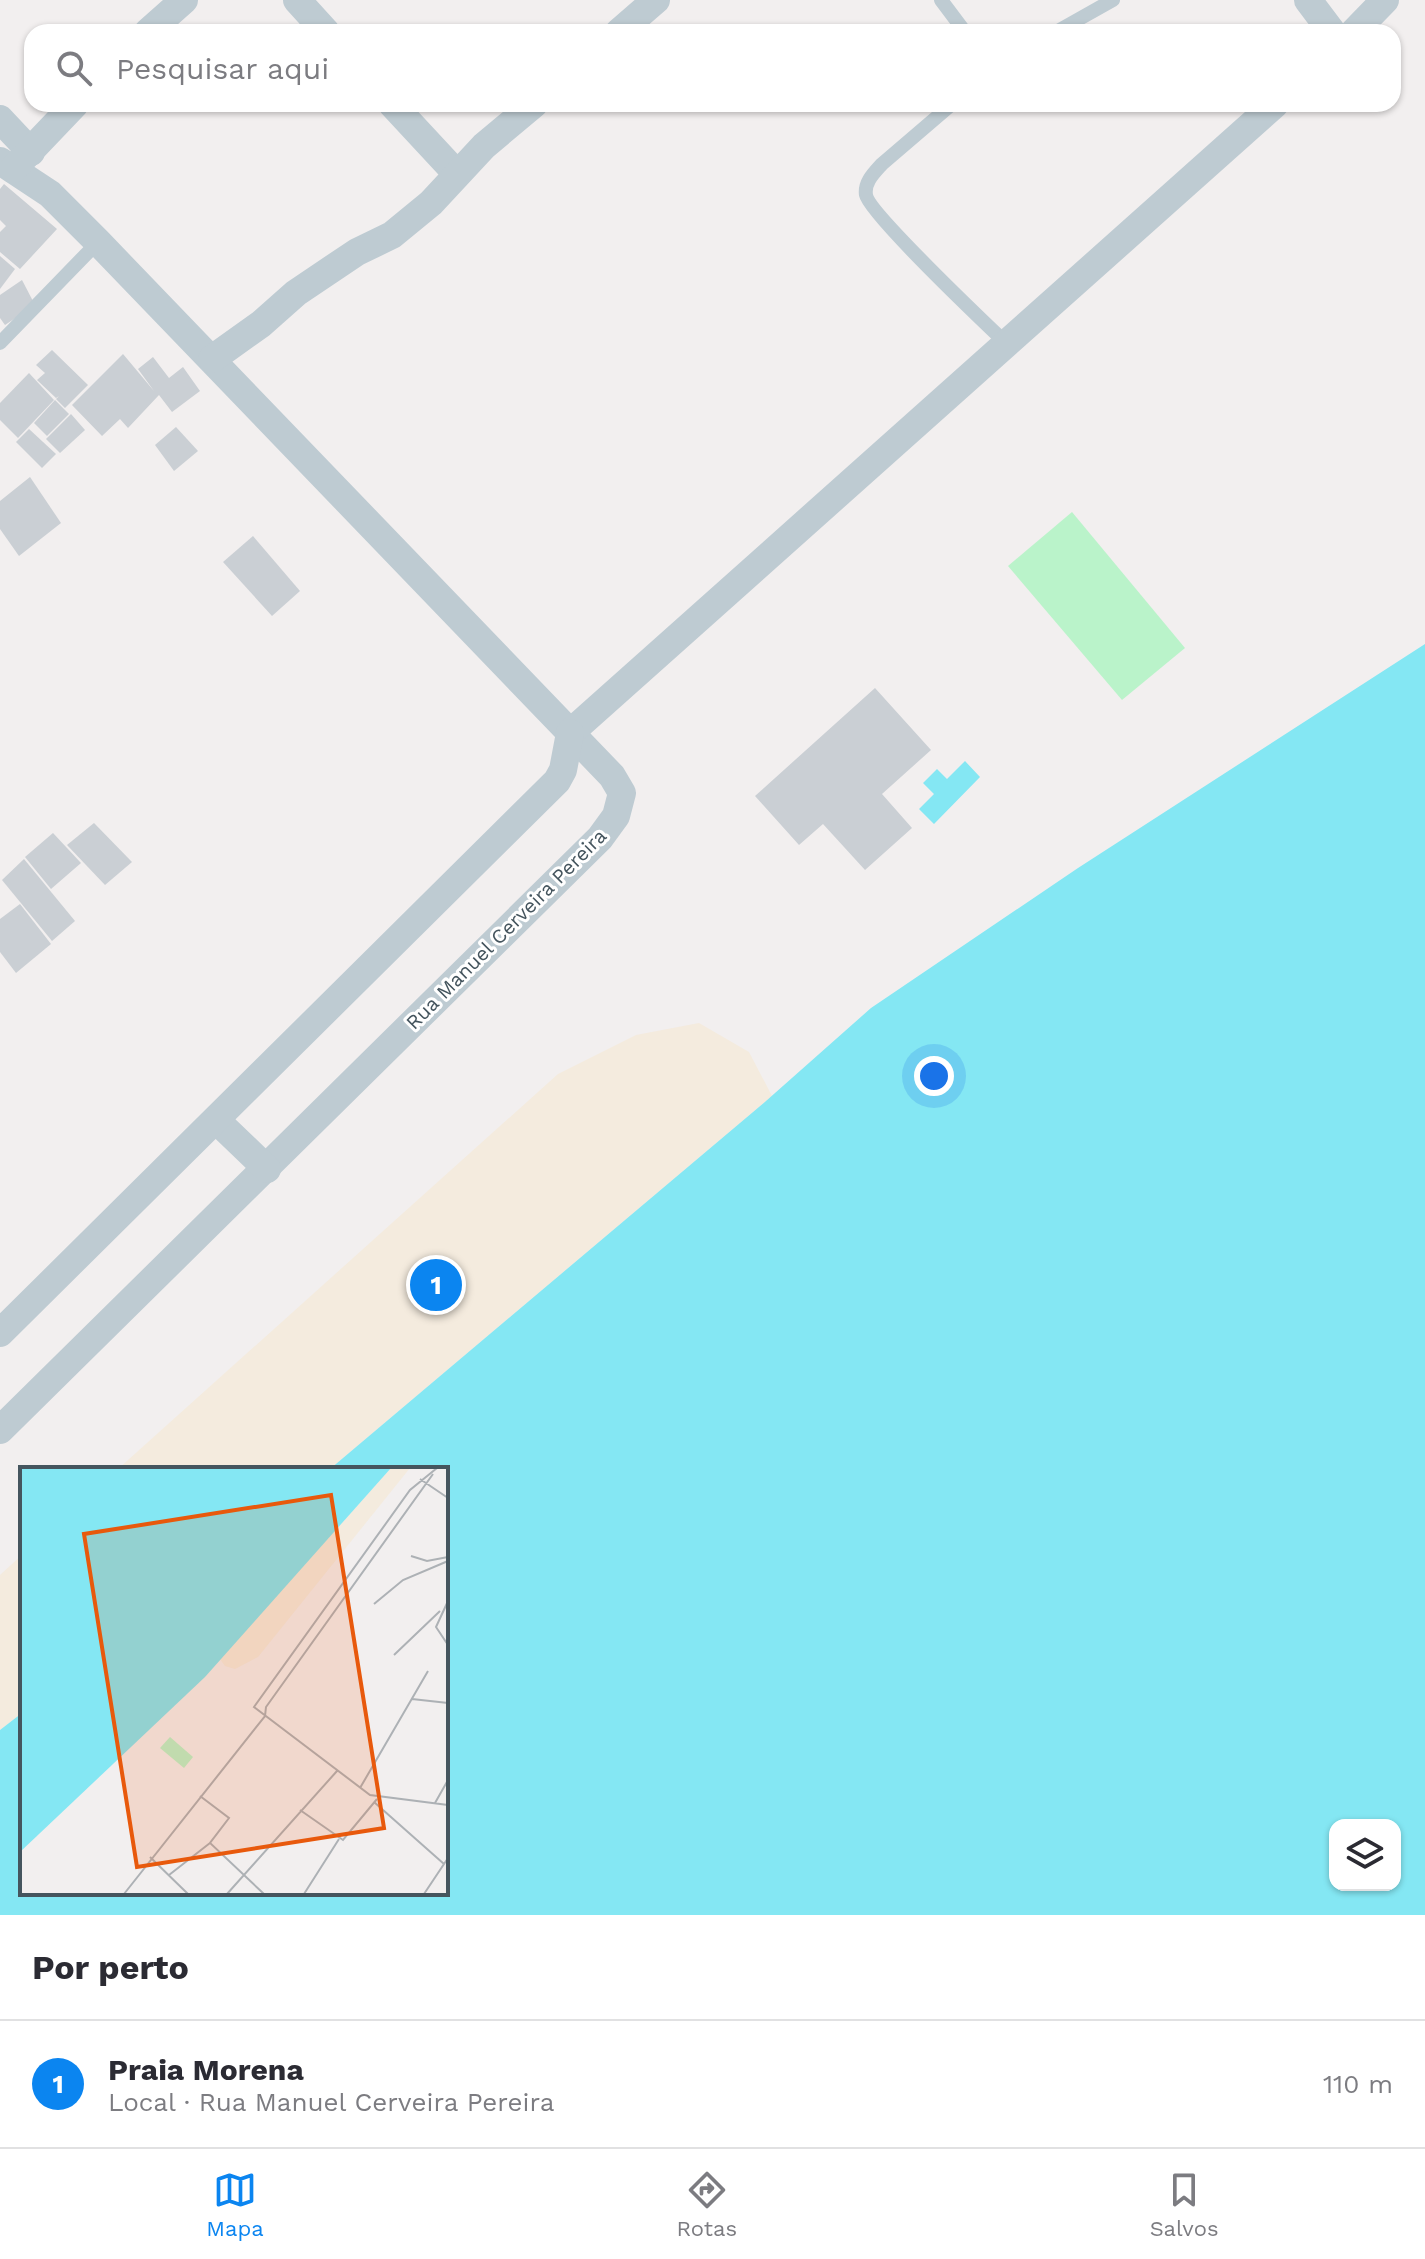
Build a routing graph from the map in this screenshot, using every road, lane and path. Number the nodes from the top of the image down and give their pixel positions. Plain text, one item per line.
1 (184, 0) edge
2 (297, 0) edge
3 (656, 0) edge
4 (941, 0) edge
5 (1113, 0) edge
6 (1308, 0) edge
7 (1385, 0) edge
8 (157, 24) edge
9 (319, 24) edge
10 (628, 24) edge
11 (959, 24) edge
12 (1070, 24) edge
13 (1326, 24) edge
14 (1362, 24) edge
15 (67, 112) edge
16 (399, 112) edge
17 (525, 112) edge
18 (943, 112) edge
19 (1266, 112) edge
20 (0, 119) edge
21 (15, 161) edge
22 (457, 174) junction
23 (98, 242) junction
24 (0, 343) edge
25 (1007, 344) junction
26 (212, 359) junction
27 (570, 733) junction
28 (216, 1120) junction
29 (267, 1169) junction
30 (0, 1333) edge
31 (0, 1430) edge

1 - 8 street
2 - 9 street
3 - 10 street
4 - 11 lane
5 - 12 lane
6 - 13 street
7 - 14 street
15 - 21 street
16 - 22 street
17 - 22 street
18 - 25 lane
19 - 25 street
20 - 21 street
21 - 23 street
22 - 26 street
23 - 24 lane
23 - 26 street
25 - 27 street
26 - 27 street
27 - 28 street
27 - 29 street, Rua Manuel Cerveira Pereira
28 - 29 street
28 - 30 street
29 - 31 street, Rua Manuel Cerveira Pereira

